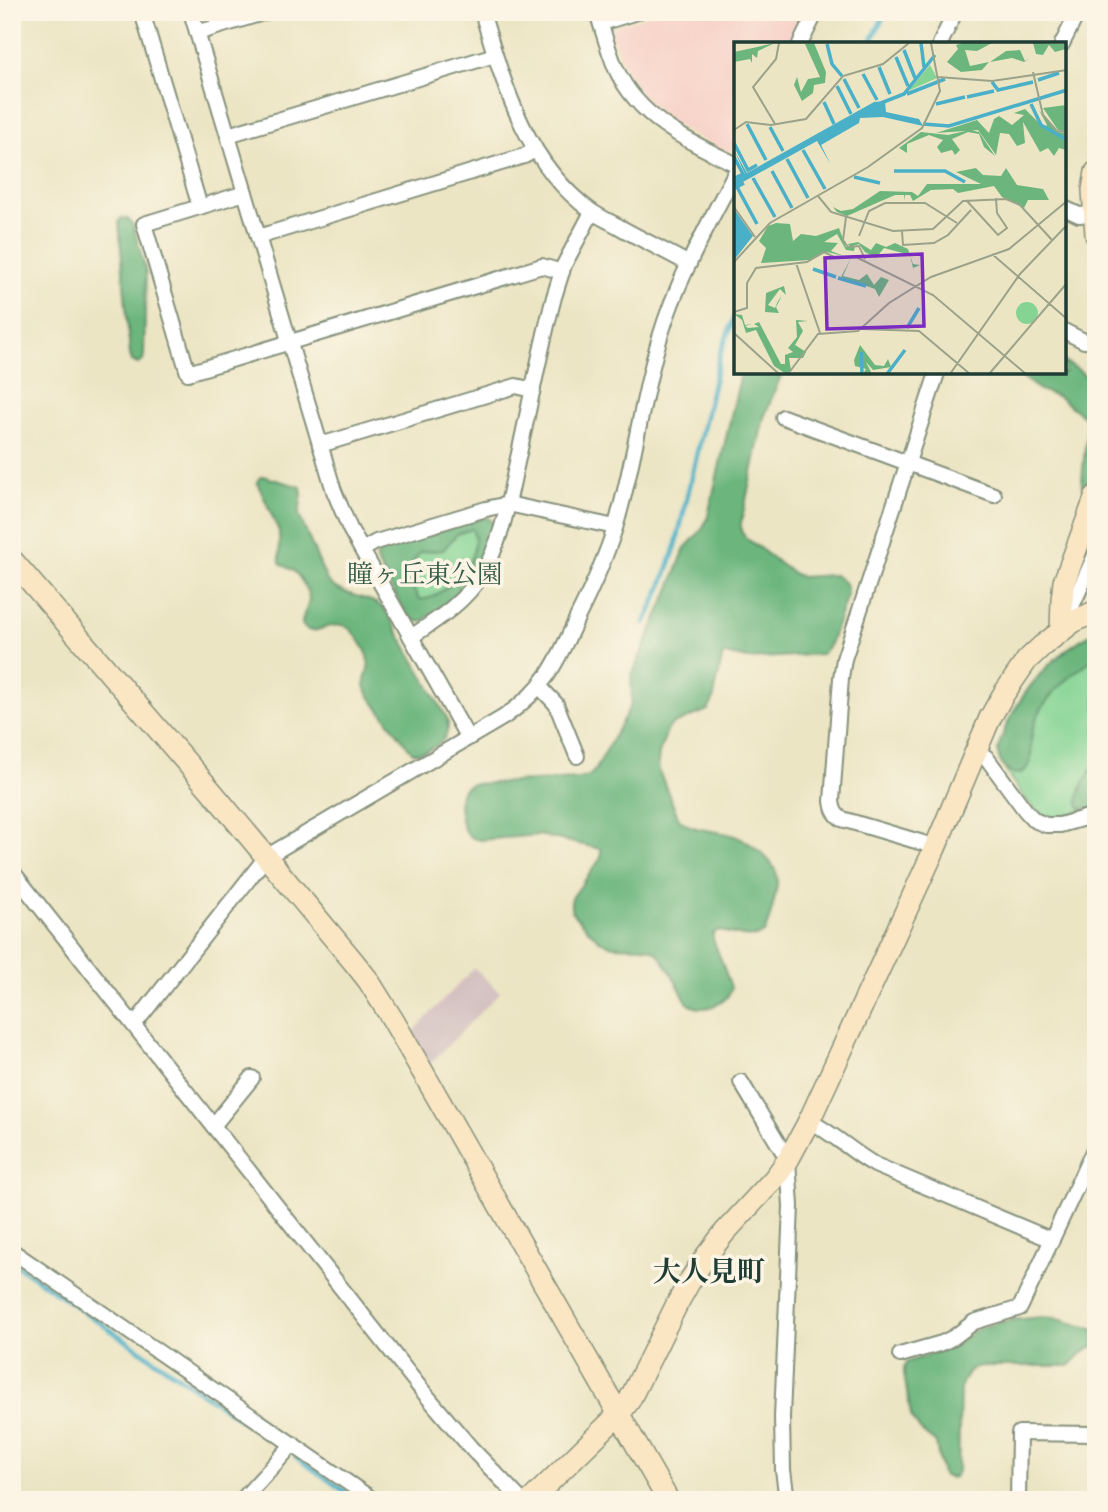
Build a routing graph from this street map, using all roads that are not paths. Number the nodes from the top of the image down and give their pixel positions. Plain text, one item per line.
1 (142, 12) edge
2 (191, 12) edge
3 (265, 12) edge
4 (482, 12) edge
5 (638, 12) edge
6 (816, 12) edge
7 (955, 12) edge
8 (1078, 12) edge
9 (599, 18) edge
10 (197, 33) junction
11 (801, 42) edge
12 (941, 42) edge
13 (1063, 42) edge
14 (495, 55) junction
15 (228, 135) junction
16 (535, 150) junction
17 (734, 164) edge
18 (1096, 172) edge
19 (734, 175) edge
20 (245, 193) junction
21 (200, 207) junction
22 (1066, 209) edge
23 (592, 212) junction
24 (1095, 224) edge
25 (258, 237) junction
26 (690, 264) junction
27 (562, 272) junction
28 (1066, 332) edge
29 (1096, 340) edge
30 (289, 342) junction
31 (937, 374) edge
32 (533, 390) junction
33 (783, 417) dead end
34 (320, 445) junction
35 (908, 463) junction
36 (993, 495) dead end
37 (1096, 496) edge
38 (508, 504) junction
39 (615, 527) junction
40 (362, 550) junction
41 (1096, 553) edge
42 (12, 560) edge
43 (1096, 611) edge
44 (1061, 631) junction
45 (411, 638) junction
46 (540, 687) junction
47 (468, 738) junction
48 (976, 752) junction
49 (578, 756) dead end
50 (1096, 816) edge
51 (935, 848) junction
52 (266, 857) junction
53 (12, 871) edge
54 (134, 1025) junction
55 (251, 1078) dead end
56 (741, 1082) dead end
57 (809, 1121) junction
58 (214, 1126) junction
59 (1096, 1145) edge
60 (788, 1160) junction
61 (1052, 1240) junction
62 (12, 1251) edge
63 (900, 1355) dead end
64 (619, 1414) junction
65 (1096, 1434) edge
66 (293, 1444) junction
67 (242, 1500) edge
68 (373, 1500) edge
69 (521, 1500) edge
70 (531, 1500) edge
71 (668, 1500) edge
72 (786, 1500) edge
73 (1018, 1500) edge

1 - 21 street
2 - 10 street
3 - 10 street
4 - 14 street
5 - 9 street
6 - 11 street
7 - 12 street
8 - 13 street
9 - 17 street
10 - 15 street
14 - 15 street
14 - 16 street
15 - 20 street
16 - 23 street
16 - 25 street
18 - 24 street
19 - 26 street
20 - 21 street
20 - 25 street
21 - 30 street
22 - 24 street
23 - 26 street
23 - 27 street
25 - 30 street
26 - 39 street
27 - 30 street
27 - 32 street
28 - 29 street
30 - 34 street
31 - 35 street
32 - 34 street
32 - 38 street
33 - 35 street
34 - 40 street
35 - 36 street
35 - 51 street
37 - 44 street
38 - 39 street
38 - 40 street
38 - 45 street
39 - 46 street
40 - 45 street
41 - 44 street
42 - 52 street
43 - 44 street
44 - 48 street
45 - 47 street
46 - 47 street
46 - 49 street
47 - 52 street
48 - 50 street
48 - 51 street
51 - 57 street
52 - 54 street
52 - 64 street
53 - 54 street
54 - 58 street
55 - 58 street
56 - 60 street
57 - 60 street
57 - 61 street
58 - 69 street
59 - 61 street
60 - 64 street
60 - 72 street
61 - 63 street
62 - 66 street
64 - 70 street
64 - 71 street
65 - 73 street
66 - 67 street
66 - 68 street

